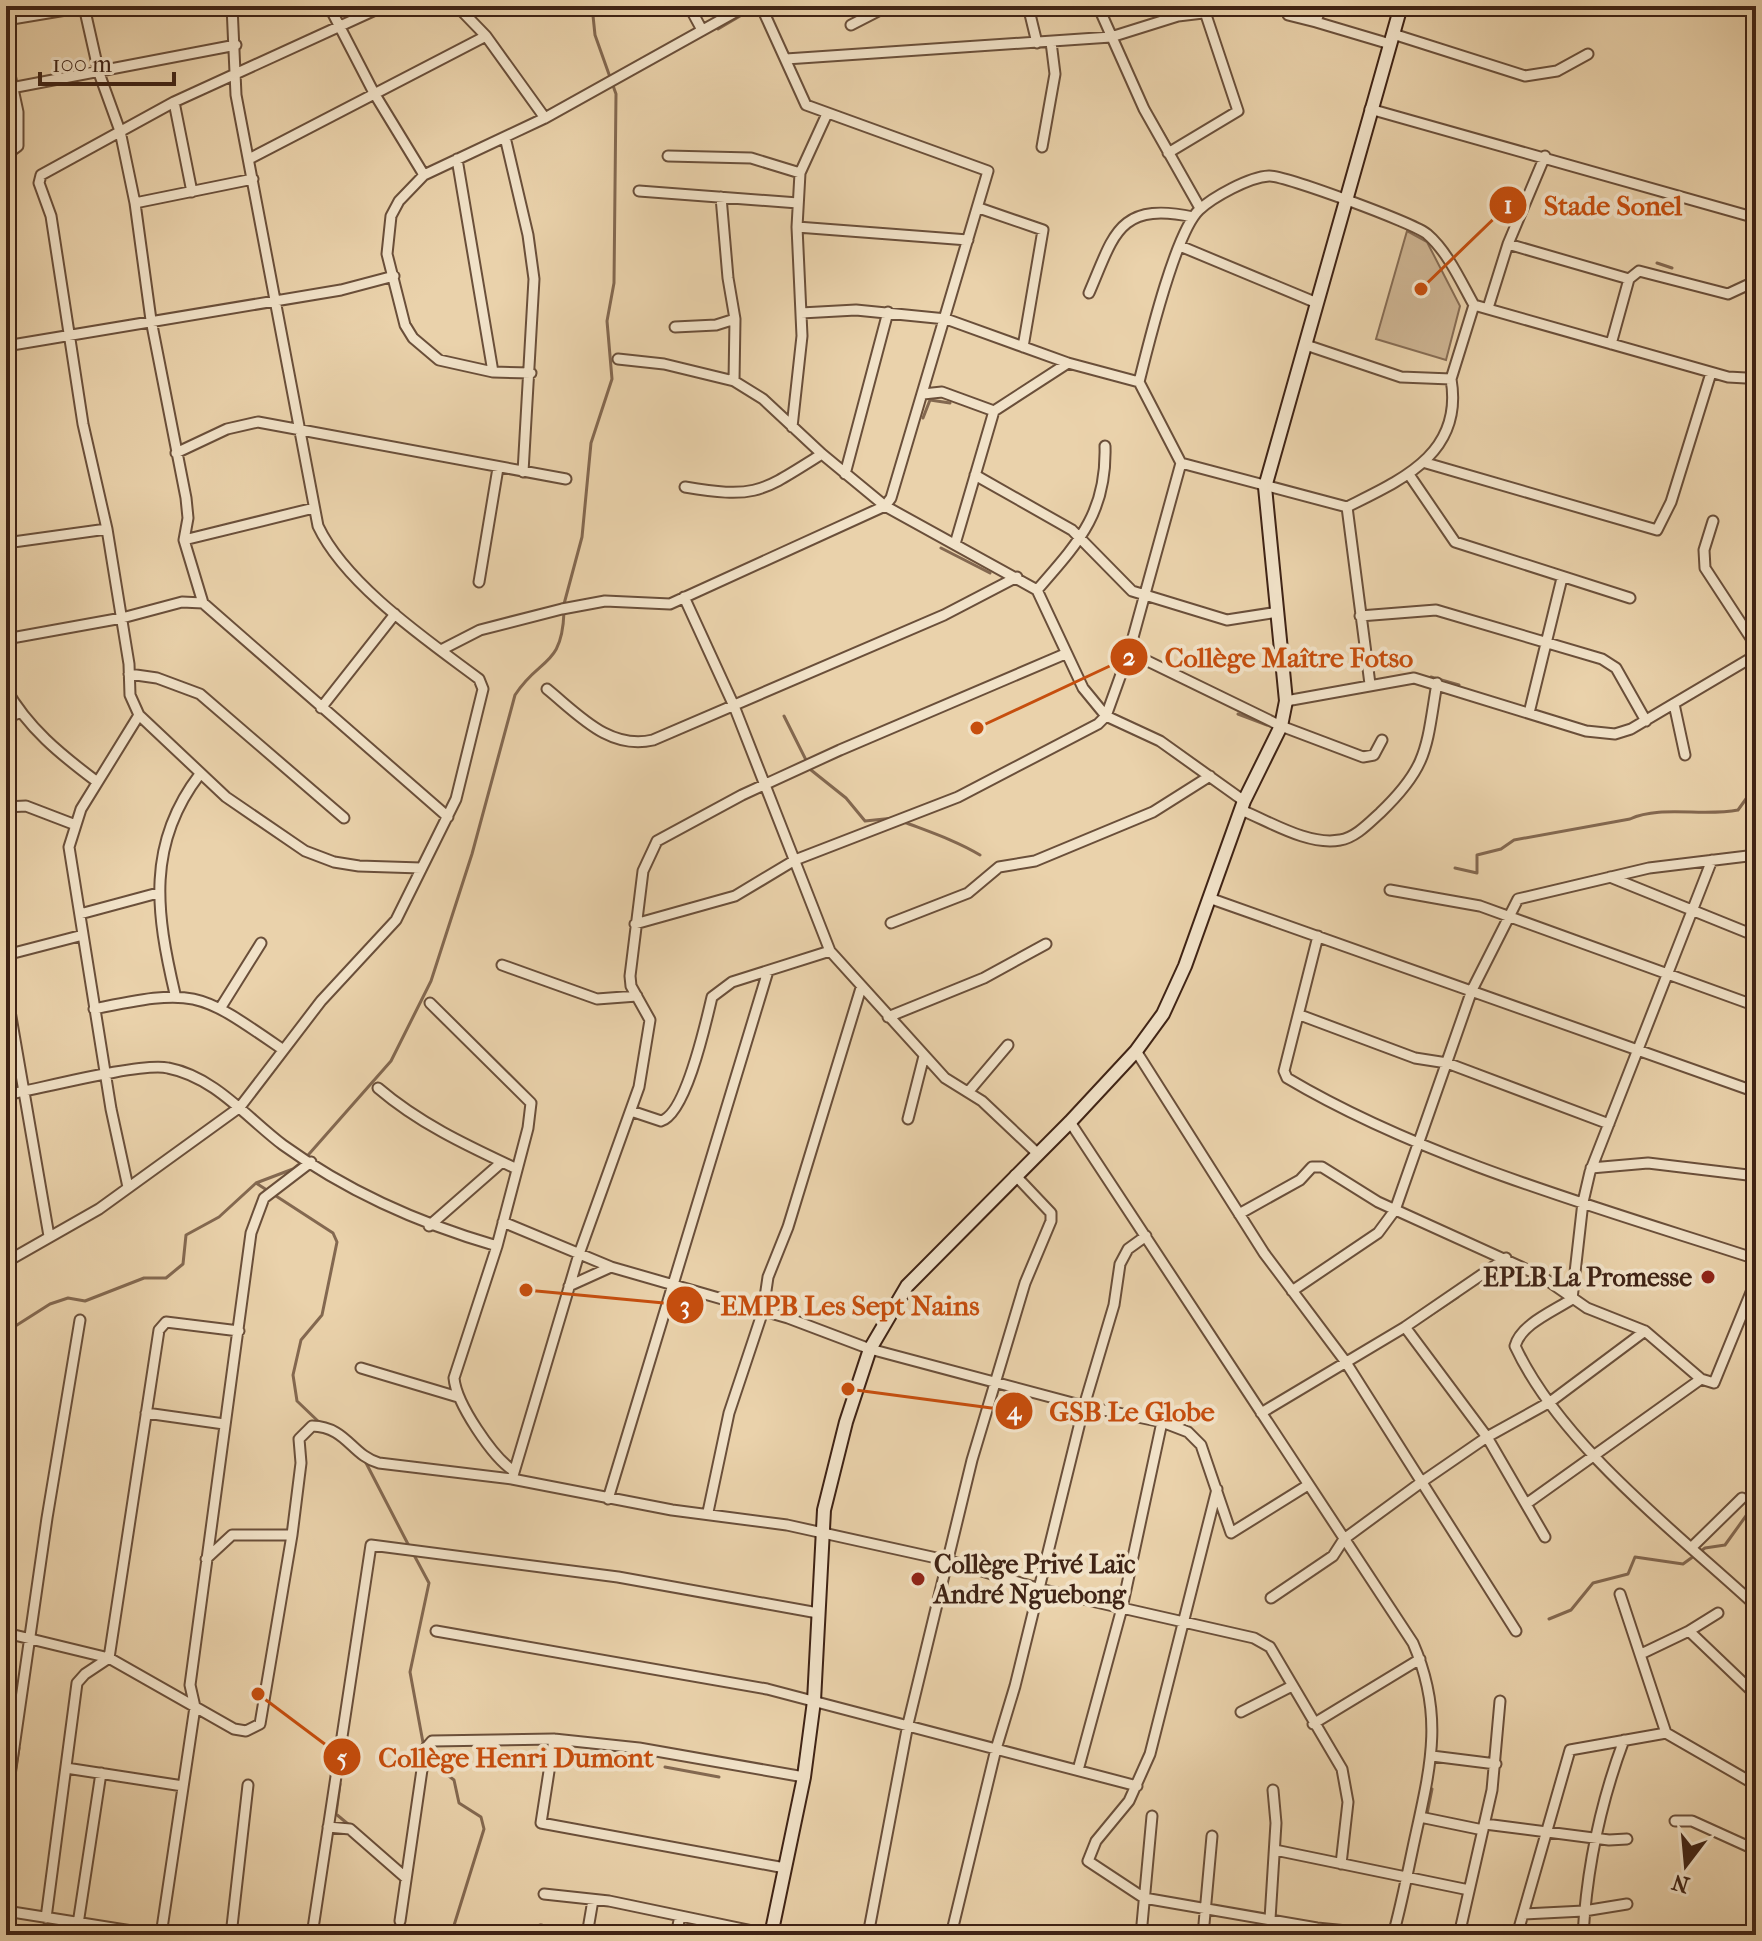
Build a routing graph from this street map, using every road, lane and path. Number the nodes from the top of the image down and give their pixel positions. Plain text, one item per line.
1 (232, 6) edge
2 (329, 6) edge
3 (384, 6) edge
4 (457, 6) edge
5 (689, 6) edge
6 (746, 6) edge
7 (761, 6) edge
8 (888, 6) edge
9 (1028, 6) edge
10 (1098, 6) edge
11 (1321, 6) edge
12 (1401, 6) edge
13 (1203, 9) edge
14 (1288, 15) dead end
15 (6, 20) edge
16 (1316, 22) junction
17 (851, 25) dead end
18 (337, 26) junction
19 (702, 30) junction
20 (486, 36) junction
21 (1111, 37) junction
22 (1392, 39) junction
23 (1051, 42) junction
24 (1037, 43) junction
25 (236, 45) junction
26 (1588, 54) dead end
27 (6, 56) edge
28 (786, 59) junction
29 (99, 73) junction
30 (235, 73) junction
31 (10, 89) edge
32 (374, 93) junction
33 (174, 102) junction
34 (1370, 109) junction
35 (826, 116) junction
36 (545, 118) junction
37 (120, 131) junction
38 (505, 137) junction
39 (1042, 147) dead end
40 (1168, 153) junction
41 (6, 155) edge
42 (668, 156) dead end
43 (1545, 156) junction
44 (249, 159) junction
45 (457, 159) junction
46 (800, 173) junction
47 (424, 175) junction
48 (253, 179) junction
49 (639, 191) dead end
50 (192, 192) junction
51 (721, 197) junction
52 (1343, 202) junction
53 (135, 203) junction
54 (798, 203) junction
55 (979, 208) junction
56 (1196, 213) junction
57 (1756, 218) edge
58 (797, 227) junction
59 (968, 240) junction
60 (1508, 244) junction
61 (1180, 246) junction
62 (394, 276) junction
63 (1629, 279) junction
64 (1756, 281) edge
65 (1089, 293) dead end
66 (277, 300) junction
67 (1317, 303) junction
68 (1474, 305) junction
69 (1488, 308) junction
70 (888, 312) junction
71 (801, 313) junction
72 (735, 319) junction
73 (946, 319) junction
74 (151, 320) junction
75 (675, 327) dead end
76 (68, 334) junction
77 (1611, 344) junction
78 (1306, 345) junction
79 (6, 346) edge
80 (1023, 347) junction
81 (618, 359) dead end
82 (1068, 363) junction
83 (493, 372) junction
84 (531, 373) junction
85 (1711, 373) junction
86 (1756, 373) edge
87 (929, 375) junction
88 (1451, 379) junction
89 (734, 381) junction
90 (1139, 382) junction
91 (942, 392) junction
92 (923, 394) junction
93 (994, 411) junction
94 (792, 427) junction
95 (299, 428) junction
96 (1105, 446) dead end
97 (176, 453) junction
98 (822, 454) junction
99 (1181, 463) junction
100 (1426, 463) junction
101 (498, 468) junction
102 (523, 472) junction
103 (845, 474) junction
104 (975, 475) junction
105 (1410, 476) junction
106 (566, 479) dead end
107 (685, 487) dead end
108 (1265, 487) junction
109 (885, 506) junction
110 (1347, 507) junction
111 (314, 508) junction
112 (1713, 521) dead end
113 (107, 529) junction
114 (1082, 538) junction
115 (184, 540) junction
116 (6, 543) edge
117 (955, 544) junction
118 (1017, 577) junction
119 (1562, 578) junction
120 (479, 582) dead end
121 (1037, 590) junction
122 (1142, 596) junction
123 (684, 597) junction
124 (1630, 598) dead end
125 (203, 603) junction
126 (1278, 612) junction
127 (395, 614) junction
128 (1360, 616) junction
129 (122, 618) junction
130 (6, 639) edge
131 (1548, 644) junction
132 (1756, 646) edge
133 (441, 650) junction
134 (1129, 652) junction
135 (1065, 654) junction
136 (1756, 655) edge
137 (129, 674) junction
138 (1437, 683) junction
139 (1370, 684) junction
140 (6, 689) edge
141 (547, 689) dead end
142 (1286, 701) junction
143 (1674, 704) junction
144 (734, 706) junction
145 (321, 708) junction
146 (19, 713) junction
147 (1529, 713) junction
148 (139, 715) junction
149 (1106, 716) junction
150 (6, 718) edge
151 (1646, 721) junction
152 (1281, 726) junction
153 (1382, 740) dead end
154 (1685, 755) dead end
155 (200, 774) junction
156 (1210, 776) junction
157 (96, 781) junction
158 (765, 785) junction
159 (1242, 806) junction
160 (6, 807) edge
161 (448, 817) junction
162 (344, 818) dead end
163 (73, 824) junction
164 (1756, 855) edge
165 (795, 860) junction
166 (1712, 860) junction
167 (421, 868) junction
168 (1610, 877) junction
169 (1390, 890) dead end
170 (158, 893) junction
171 (1209, 898) junction
172 (1692, 913) junction
173 (80, 914) junction
174 (1506, 917) junction
175 (891, 923) dead end
176 (635, 924) junction
177 (83, 935) junction
178 (1318, 936) junction
179 (1756, 936) edge
180 (261, 943) dead end
181 (1046, 944) dead end
182 (830, 951) junction
183 (6, 955) edge
184 (502, 965) dead end
185 (768, 971) junction
186 (1667, 976) junction
187 (6, 988) edge
188 (861, 988) junction
189 (1472, 990) junction
190 (175, 994) junction
191 (637, 996) junction
192 (430, 1003) dead end
193 (1756, 1006) edge
194 (221, 1007) junction
195 (94, 1009) junction
196 (1300, 1015) junction
197 (888, 1017) junction
198 (1008, 1045) dead end
199 (282, 1049) junction
200 (1136, 1051) junction
201 (1640, 1051) junction
202 (924, 1056) junction
203 (1447, 1063) junction
204 (106, 1076) junction
205 (378, 1088) dead end
206 (26, 1091) junction
207 (969, 1091) junction
208 (1756, 1092) edge
209 (6, 1095) edge
210 (240, 1107) junction
211 (631, 1111) junction
212 (908, 1119) dead end
213 (1070, 1122) junction
214 (1609, 1124) junction
215 (1421, 1141) junction
216 (1037, 1153) junction
217 (311, 1162) junction
218 (502, 1162) junction
219 (1591, 1168) junction
220 (517, 1169) junction
221 (1015, 1175) junction
222 (1756, 1176) edge
223 (128, 1187) junction
224 (1583, 1202) junction
225 (1395, 1210) junction
226 (1239, 1214) junction
227 (503, 1222) junction
228 (429, 1226) junction
229 (49, 1236) junction
230 (1146, 1236) junction
231 (497, 1246) junction
232 (579, 1254) junction
233 (1506, 1258) junction
234 (1756, 1259) edge
235 (6, 1262) edge
236 (611, 1267) junction
237 (1756, 1283) edge
238 (671, 1285) junction
239 (569, 1286) junction
240 (1292, 1291) junction
241 (1572, 1299) junction
242 (763, 1311) junction
243 (80, 1320) dead end
244 (1405, 1327) junction
245 (239, 1331) junction
246 (1645, 1331) junction
247 (870, 1349) junction
248 (1345, 1361) junction
249 (361, 1368) dead end
250 (1701, 1379) junction
251 (994, 1381) junction
252 (458, 1397) junction
253 (1550, 1402) junction
254 (1084, 1406) junction
255 (146, 1413) junction
256 (1261, 1413) junction
257 (1162, 1422) junction
258 (224, 1424) junction
259 (1487, 1437) junction
260 (1593, 1453) junction
261 (513, 1475) junction
262 (1423, 1481) junction
263 (1308, 1485) junction
264 (1217, 1489) junction
265 (1742, 1498) dead end
266 (608, 1499) junction
267 (1526, 1504) junction
268 (708, 1512) junction
269 (822, 1533) junction
270 (292, 1535) junction
271 (1545, 1537) dead end
272 (1344, 1539) junction
273 (1691, 1548) junction
274 (206, 1559) junction
275 (950, 1561) junction
276 (1040, 1589) junction
277 (1620, 1594) dead end
278 (1271, 1598) dead end
279 (1756, 1606) edge
280 (1122, 1608) junction
281 (818, 1613) junction
282 (1718, 1613) dead end
283 (1184, 1622) junction
284 (436, 1631) dead end
285 (1516, 1631) dead end
286 (1689, 1631) junction
287 (6, 1633) edge
288 (31, 1638) junction
289 (1641, 1654) junction
290 (109, 1658) junction
291 (1420, 1659) junction
292 (1292, 1686) junction
293 (1756, 1695) edge
294 (814, 1701) junction
295 (1500, 1701) dead end
296 (195, 1707) junction
297 (1241, 1712) dead end
298 (908, 1724) junction
299 (1313, 1724) junction
300 (1666, 1733) junction
301 (554, 1739) junction
302 (1624, 1740) junction
303 (996, 1749) junction
304 (1432, 1756) junction
305 (1496, 1764) junction
306 (66, 1768) junction
307 (1078, 1770) junction
308 (101, 1773) junction
309 (804, 1777) junction
310 (248, 1785) dead end
311 (1756, 1785) edge
312 (183, 1786) junction
313 (1137, 1786) junction
314 (1273, 1790) dead end
315 (6, 1803) edge
316 (1152, 1816) dead end
317 (1420, 1817) junction
318 (1675, 1821) dead end
319 (328, 1827) junction
320 (1484, 1827) junction
321 (1545, 1831) junction
322 (1212, 1836) dead end
323 (1594, 1838) junction
324 (1627, 1839) dead end
325 (1275, 1850) junction
326 (1756, 1850) edge
327 (1341, 1864) junction
328 (785, 1868) junction
329 (406, 1878) junction
330 (1407, 1878) junction
331 (1469, 1890) junction
332 (544, 1894) dead end
333 (1144, 1898) junction
334 (593, 1900) junction
335 (1627, 1904) dead end
336 (1205, 1908) junction
337 (6, 1911) edge
338 (1584, 1911) junction
339 (1523, 1914) junction
340 (680, 1916) junction
341 (46, 1918) junction
342 (1270, 1918) junction
343 (400, 1921) dead end
344 (74, 1924) junction
345 (541, 1930) dead end
346 (135, 1934) edge
347 (69, 1935) edge
348 (159, 1935) edge
349 (231, 1935) edge
350 (312, 1935) edge
351 (565, 1935) edge
352 (587, 1935) edge
353 (676, 1935) edge
354 (771, 1935) edge
355 (868, 1935) edge
356 (951, 1935) edge
357 (1141, 1935) edge
358 (1203, 1935) edge
359 (1269, 1935) edge
360 (1390, 1935) edge
361 (1459, 1935) edge
362 (1517, 1935) edge
363 (1583, 1935) edge

1 - 25 street
2 - 18 street
3 - 18 street
4 - 20 street
5 - 19 street
6 - 19 street
7 - 28 street
8 - 17 street
9 - 24 street
10 - 21 street
11 - 16 street
12 - 22 main road
13 - 21 street
13 - 40 street
14 - 16 street
15 - 29 street
16 - 22 street
18 - 30 street
18 - 32 street
19 - 36 street
20 - 32 street
20 - 36 street
21 - 23 street
21 - 40 street
22 - 26 street
22 - 34 main road
23 - 24 street
23 - 39 street
24 - 28 street
25 - 29 street
25 - 30 street
27 - 31 street
28 - 35 street
29 - 31 street
29 - 37 street
30 - 33 street
30 - 44 street
31 - 41 street
32 - 44 street
32 - 47 street
33 - 37 street
33 - 50 street
34 - 43 street
34 - 52 main road
35 - 46 street
35 - 55 street
36 - 38 street
37 - 53 street
37 - 76 street
38 - 45 street
38 - 84 street
40 - 56 street
42 - 46 street
43 - 57 street
43 - 60 street
44 - 48 street
45 - 47 street
45 - 83 street
46 - 54 street
47 - 62 street
48 - 50 street
48 - 66 street
49 - 51 street
50 - 53 street
51 - 54 street
51 - 72 street
52 - 56 street
52 - 67 main road
52 - 68 street
53 - 74 street
54 - 58 street
55 - 59 street
55 - 80 street
56 - 61 street
56 - 65 street
58 - 59 street
58 - 71 street
59 - 73 street
60 - 63 street
60 - 69 street
61 - 67 street
61 - 90 street
62 - 66 street
62 - 83 street
63 - 64 street
63 - 77 street
66 - 74 street
66 - 95 street
67 - 78 main road
68 - 69 street
68 - 88 street
69 - 77 street
70 - 71 street
70 - 73 street
70 - 103 street
71 - 94 street
72 - 75 street
72 - 89 street
73 - 80 street
73 - 87 street
74 - 76 street
74 - 97 street
76 - 79 street
76 - 113 street
77 - 85 street
78 - 88 street
78 - 108 main road
80 - 82 street
81 - 89 street
82 - 90 street
82 - 93 street
83 - 84 street
84 - 102 street
85 - 86 street
85 - 100 street
87 - 91 street
87 - 92 street
88 - 100 street
89 - 94 street
90 - 99 street
91 - 92 street
91 - 93 street
92 - 109 street
93 - 104 street
94 - 98 street
95 - 97 street
95 - 101 street
95 - 111 street
96 - 114 street
97 - 115 street
98 - 103 street
98 - 107 street
99 - 108 street
99 - 122 street
100 - 105 street
101 - 102 street
101 - 120 street
102 - 106 street
103 - 109 street
104 - 114 street
104 - 117 street
105 - 110 street
105 - 119 street
108 - 110 street
108 - 126 main road
109 - 117 street
109 - 123 street
110 - 128 street
111 - 115 street
111 - 127 street
112 - 132 street
113 - 116 street
113 - 129 street
114 - 121 street
114 - 122 street
115 - 125 street
117 - 118 street
118 - 121 street
118 - 144 street
119 - 124 street
119 - 131 street
121 - 135 street
122 - 126 street
122 - 134 street
123 - 133 street
123 - 144 street
125 - 129 street
125 - 145 street
126 - 142 main road
127 - 133 street
127 - 145 street
128 - 131 street
128 - 139 street
129 - 130 street
129 - 137 street
131 - 147 street
131 - 151 street
133 - 161 street
134 - 149 street
134 - 152 street
135 - 149 street
135 - 158 street
136 - 143 street
137 - 148 street
137 - 162 street
138 - 139 street
138 - 147 street
138 - 159 street
139 - 142 street
140 - 146 street
141 - 144 street
142 - 152 main road
143 - 151 street
143 - 154 street
144 - 158 street
145 - 161 street
146 - 150 street
146 - 157 street
147 - 151 street
148 - 155 street
148 - 157 street
149 - 156 street
149 - 165 street
152 - 153 street
152 - 159 main road
155 - 167 street
155 - 170 street
156 - 159 street
156 - 175 street
157 - 163 street
158 - 165 street
158 - 176 street
159 - 171 main road
160 - 163 street
161 - 167 street
163 - 173 street
164 - 166 street
165 - 176 street
165 - 182 street
166 - 168 street
166 - 172 street
167 - 199 street
168 - 172 street
168 - 174 street
169 - 174 street
170 - 173 street
170 - 190 street
171 - 178 street
171 - 200 main road
172 - 179 street
172 - 186 street
173 - 177 street
174 - 186 street
174 - 189 street
176 - 191 street
177 - 183 street
177 - 195 street
178 - 189 street
178 - 196 street
180 - 194 street
181 - 197 street
182 - 185 street
182 - 188 street
184 - 191 street
185 - 211 street
185 - 238 street
186 - 193 street
186 - 201 street
187 - 206 street
188 - 197 street
188 - 242 street
189 - 201 street
189 - 203 street
190 - 194 street
190 - 195 street
191 - 211 street
192 - 220 street
194 - 199 street
195 - 204 street
196 - 203 street
196 - 215 street
197 - 202 street
198 - 207 street
199 - 210 street
200 - 213 main road
200 - 226 street
201 - 208 street
201 - 214 street
202 - 207 street
202 - 212 street
203 - 214 street
203 - 215 street
204 - 206 street
204 - 210 street
204 - 223 street
205 - 218 street
206 - 209 street
206 - 229 street
207 - 216 street
210 - 217 street
210 - 223 street
211 - 232 street
213 - 216 main road
213 - 230 street
214 - 219 street
215 - 224 street
215 - 225 street
216 - 221 main road
217 - 228 street
217 - 245 street
218 - 220 street
218 - 228 street
219 - 222 street
219 - 224 street
220 - 227 street
221 - 247 main road
221 - 251 street
223 - 229 street
224 - 234 street
224 - 241 street
225 - 226 street
225 - 233 street
225 - 240 street
226 - 240 street
227 - 231 street
227 - 232 street
228 - 231 street
229 - 235 street
230 - 254 street
230 - 256 street
231 - 252 street
232 - 236 street
232 - 239 street
233 - 241 street
233 - 244 street
236 - 238 street
236 - 239 street
237 - 250 street
238 - 242 street
238 - 266 street
239 - 261 street
240 - 248 street
241 - 246 street
241 - 253 street
242 - 247 street
242 - 268 street
243 - 288 street
244 - 248 street
244 - 259 street
245 - 255 street
245 - 258 street
246 - 250 street
246 - 253 street
247 - 251 street
247 - 269 main road
248 - 256 street
248 - 262 street
249 - 252 street
250 - 260 street
251 - 254 street
251 - 275 street
252 - 261 street
253 - 259 street
253 - 260 street
254 - 257 street
254 - 276 street
255 - 258 street
255 - 290 street
256 - 263 street
257 - 264 street
257 - 280 street
258 - 274 street
259 - 262 street
259 - 267 street
260 - 267 street
260 - 273 street
261 - 266 street
261 - 270 street
262 - 272 street
262 - 285 street
263 - 264 street
263 - 272 street
264 - 283 street
265 - 273 street
266 - 268 street
267 - 271 street
268 - 269 street
269 - 275 street
269 - 281 main road
270 - 274 street
270 - 296 street
272 - 278 street
272 - 291 street
273 - 279 street
274 - 296 street
275 - 276 street
275 - 298 street
276 - 280 street
276 - 303 street
277 - 289 street
280 - 283 street
280 - 307 street
281 - 294 main road
281 - 319 street
282 - 286 street
283 - 292 street
283 - 313 street
284 - 294 street
286 - 289 street
286 - 293 street
287 - 288 street
288 - 290 street
288 - 315 street
289 - 300 street
290 - 296 street
290 - 306 street
291 - 299 street
291 - 304 street
292 - 297 street
292 - 299 street
294 - 298 street
294 - 309 main road
295 - 305 street
296 - 312 street
298 - 303 street
298 - 355 street
299 - 327 street
300 - 302 street
300 - 311 street
301 - 309 street
301 - 328 street
301 - 329 street
302 - 321 street
302 - 323 street
303 - 307 street
303 - 356 street
304 - 305 street
304 - 317 street
305 - 320 street
306 - 308 street
306 - 341 street
307 - 313 street
308 - 312 street
308 - 344 street
309 - 328 main road
310 - 349 street
312 - 348 street
313 - 333 street
314 - 325 street
316 - 333 street
317 - 320 street
317 - 330 street
318 - 326 street
319 - 329 street
319 - 350 street
320 - 321 street
320 - 331 street
321 - 323 street
321 - 339 street
322 - 336 street
323 - 324 street
323 - 338 street
325 - 327 street
325 - 342 street
327 - 330 street
328 - 354 main road
329 - 343 street
330 - 331 street
330 - 360 street
331 - 361 street
332 - 334 street
333 - 336 street
333 - 357 street
334 - 340 street
334 - 352 street
335 - 338 street
336 - 342 street
336 - 358 street
337 - 341 street
338 - 339 street
338 - 363 street
339 - 362 street
340 - 353 street
340 - 354 street
341 - 344 street
342 - 359 street
342 - 360 street
344 - 346 street
344 - 347 street
345 - 351 street
346 - 348 street

